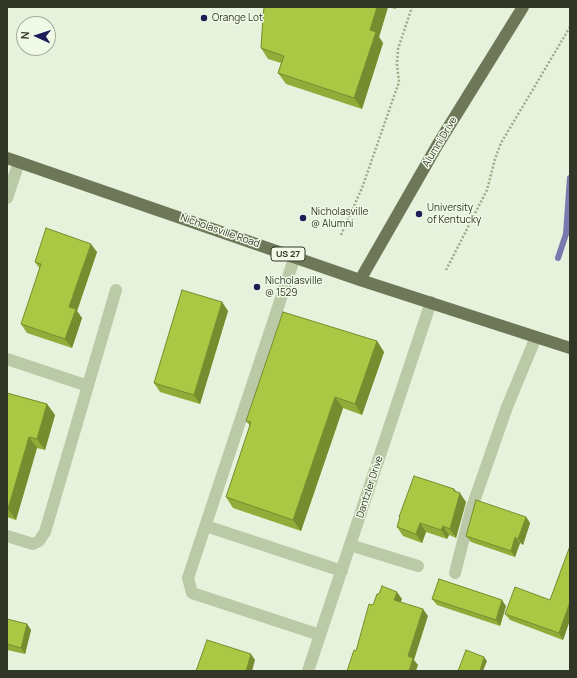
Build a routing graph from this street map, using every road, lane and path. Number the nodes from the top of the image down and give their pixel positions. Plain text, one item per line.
1 (412, 7) edge
2 (524, 7) edge
3 (570, 27) edge
4 (7, 158) edge
5 (19, 162) junction
6 (7, 198) edge
7 (341, 235) dead end
8 (295, 256) junction
9 (446, 270) dead end
10 (360, 280) junction
11 (116, 290) dead end
12 (431, 302) junction
13 (536, 336) junction
14 (570, 348) edge
15 (7, 359) edge
16 (88, 386) junction
17 (206, 526) junction
18 (7, 536) edge
19 (350, 545) junction
20 (418, 566) dead end
21 (342, 571) junction
22 (455, 573) dead end
23 (320, 635) junction
24 (308, 671) edge

1 - 7 path
2 - 10 main road, Alumni Drive
3 - 9 path
4 - 5 main road, Nicholasville Road / US 27
5 - 6 street
5 - 8 main road, Nicholasville Road / US 27
8 - 10 main road, Nicholasville Road / US 27
8 - 17 street
10 - 12 main road, Nicholasville Road / US 27
11 - 16 street
12 - 13 main road, Nicholasville Road / US 27
12 - 19 street, Dantzler Drive
13 - 14 main road, Nicholasville Road / US 27
13 - 22 street
15 - 16 street
16 - 18 street
17 - 21 street
17 - 23 street
19 - 20 street
19 - 21 street, Dantzler Drive
21 - 23 street, Dantzler Drive
23 - 24 street, Dantzler Drive

